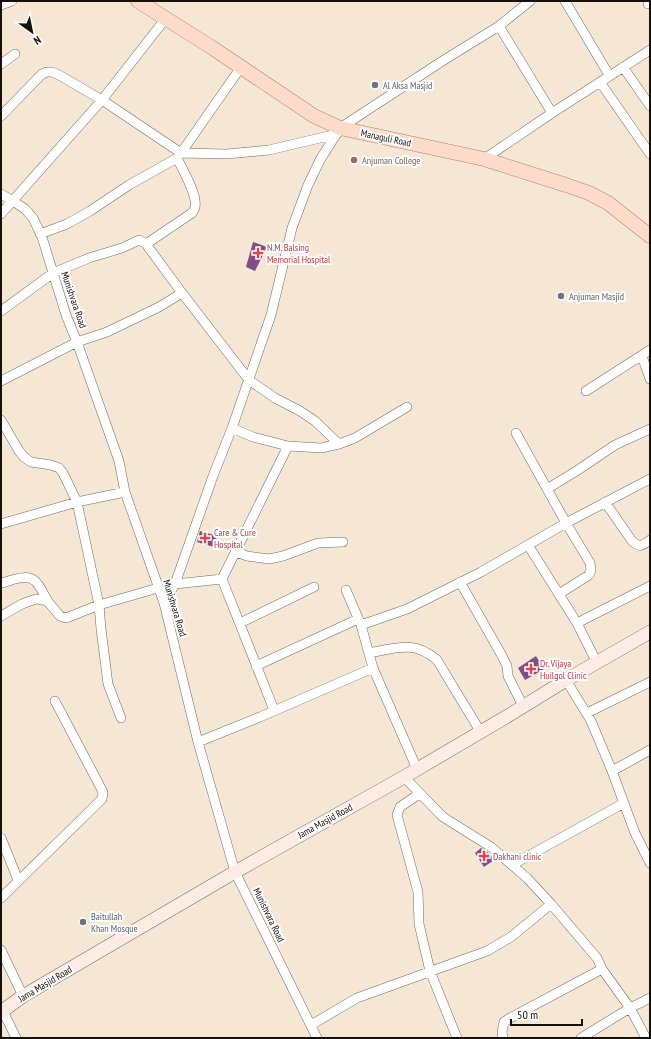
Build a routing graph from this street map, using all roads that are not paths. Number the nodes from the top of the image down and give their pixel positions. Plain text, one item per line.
1 (12, 1) edge
2 (138, 1) edge
3 (530, 1) edge
4 (565, 1) edge
5 (1, 5) edge
6 (518, 5) edge
7 (166, 18) junction
8 (499, 26) junction
9 (650, 50) edge
10 (15, 54) dead end
11 (1, 64) edge
12 (241, 67) junction
13 (623, 67) junction
14 (609, 76) junction
15 (600, 82) junction
16 (102, 100) junction
17 (650, 106) edge
18 (552, 113) junction
19 (1, 116) edge
20 (339, 131) junction
21 (650, 154) edge
22 (179, 156) junction
23 (484, 159) junction
24 (1, 194) edge
25 (14, 201) junction
26 (1, 214) edge
27 (40, 234) junction
28 (650, 236) edge
29 (146, 244) junction
30 (53, 273) junction
31 (182, 293) junction
32 (1, 311) edge
33 (77, 342) junction
34 (650, 350) edge
35 (642, 356) junction
36 (650, 378) edge
37 (249, 380) junction
38 (1, 381) edge
39 (586, 391) dead end
40 (407, 407) dead end
41 (1, 420) edge
42 (232, 428) junction
43 (650, 428) edge
44 (516, 434) dead end
45 (339, 444) junction
46 (288, 446) junction
47 (650, 479) edge
48 (547, 489) junction
49 (125, 492) junction
50 (77, 502) junction
51 (605, 502) junction
52 (566, 523) junction
53 (1, 524) edge
54 (650, 540) edge
55 (343, 542) dead end
56 (528, 544) junction
57 (236, 552) junction
58 (222, 579) junction
59 (460, 582) junction
60 (1, 583) edge
61 (175, 584) junction
62 (650, 586) edge
63 (314, 587) dead end
64 (158, 588) junction
65 (346, 590) dead end
66 (559, 594) junction
67 (49, 603) junction
68 (164, 603) junction
69 (100, 605) junction
70 (1, 616) edge
71 (360, 622) junction
72 (240, 623) junction
73 (577, 623) junction
74 (650, 632) edge
75 (369, 653) junction
76 (597, 663) junction
77 (256, 666) junction
78 (373, 668) junction
79 (566, 680) junction
80 (650, 682) edge
81 (55, 701) dead end
82 (523, 706) junction
83 (274, 710) junction
84 (587, 713) junction
85 (121, 718) dead end
86 (480, 731) junction
87 (198, 742) junction
88 (650, 750) edge
89 (417, 768) junction
90 (612, 771) junction
91 (404, 777) junction
92 (419, 794) junction
93 (624, 803) junction
94 (1, 838) edge
95 (650, 863) edge
96 (512, 865) junction
97 (235, 872) junction
98 (18, 880) junction
99 (1, 898) edge
100 (551, 904) junction
101 (1, 950) edge
102 (602, 969) junction
103 (430, 971) junction
104 (23, 996) junction
105 (650, 998) edge
106 (630, 1008) junction
107 (2, 1012) edge
108 (311, 1025) junction
109 (16, 1038) edge
110 (317, 1038) edge
111 (457, 1038) edge
112 (503, 1038) edge
113 (581, 1038) edge
114 (644, 1038) edge

1 - 5 street
2 - 7 main road, Managuli Road
3 - 6 street
4 - 14 street
6 - 8 street
7 - 12 main road, Managuli Road
7 - 16 street
8 - 18 street
8 - 20 street
9 - 13 street
10 - 11 street
12 - 20 main road, Managuli Road
12 - 22 street
13 - 14 street
13 - 17 street
14 - 15 street
15 - 18 street
15 - 21 street
16 - 19 street
16 - 22 street
16 - 25 street
18 - 23 street
20 - 22 street
20 - 23 main road, Managuli Road
20 - 37 street
22 - 27 street
22 - 29 street
23 - 28 main road, Managuli Road
24 - 25 street, Munishvara Road
25 - 26 street
25 - 27 street, Munishvara Road
27 - 30 street, Munishvara Road
29 - 30 street
29 - 31 street
30 - 32 street
30 - 33 street, Munishvara Road
31 - 33 street
31 - 37 street
33 - 38 street
33 - 49 street, Munishvara Road
34 - 35 street
35 - 36 street
35 - 39 street
37 - 42 street
37 - 45 street
40 - 45 street
41 - 50 street
42 - 46 street
42 - 61 street
43 - 48 street
44 - 48 street
45 - 46 street
46 - 57 street
47 - 51 street
48 - 52 street
49 - 50 street
49 - 64 street, Munishvara Road
50 - 53 street
50 - 69 street
51 - 52 street
51 - 54 street
52 - 56 street
52 - 66 street
55 - 57 street
56 - 59 street
56 - 66 street
57 - 58 street
58 - 61 street
58 - 72 street
59 - 71 street
59 - 82 street
60 - 67 street
61 - 68 street
62 - 73 street
63 - 72 street
64 - 68 street, Munishvara Road
64 - 69 street
65 - 71 street
66 - 73 street
67 - 69 street
67 - 70 street
68 - 87 street, Munishvara Road
69 - 85 street
71 - 75 street
71 - 77 street
72 - 77 street
73 - 76 street
74 - 76 street, Jama Masjid Road
75 - 78 street
75 - 86 street
76 - 79 street, Jama Masjid Road
77 - 83 street
78 - 83 street
78 - 89 street
79 - 82 street, Jama Masjid Road
79 - 84 street
80 - 84 street
81 - 98 street
82 - 86 street, Jama Masjid Road
83 - 87 street
84 - 90 street
86 - 89 street, Jama Masjid Road
87 - 97 street, Munishvara Road
88 - 90 street
89 - 91 street, Jama Masjid Road
90 - 93 street
91 - 92 street
91 - 97 street, Jama Masjid Road
92 - 96 street
92 - 103 street
93 - 95 street
93 - 96 street
94 - 98 street
96 - 100 street
97 - 104 street, Jama Masjid Road
97 - 108 street, Munishvara Road
98 - 99 street
100 - 102 street
100 - 103 street
101 - 104 street
102 - 106 street
102 - 112 street
103 - 108 street
103 - 111 street
104 - 107 street, Jama Masjid Road
105 - 106 street
106 - 113 street
106 - 114 street
107 - 109 street
108 - 110 street, Munishvara Road

